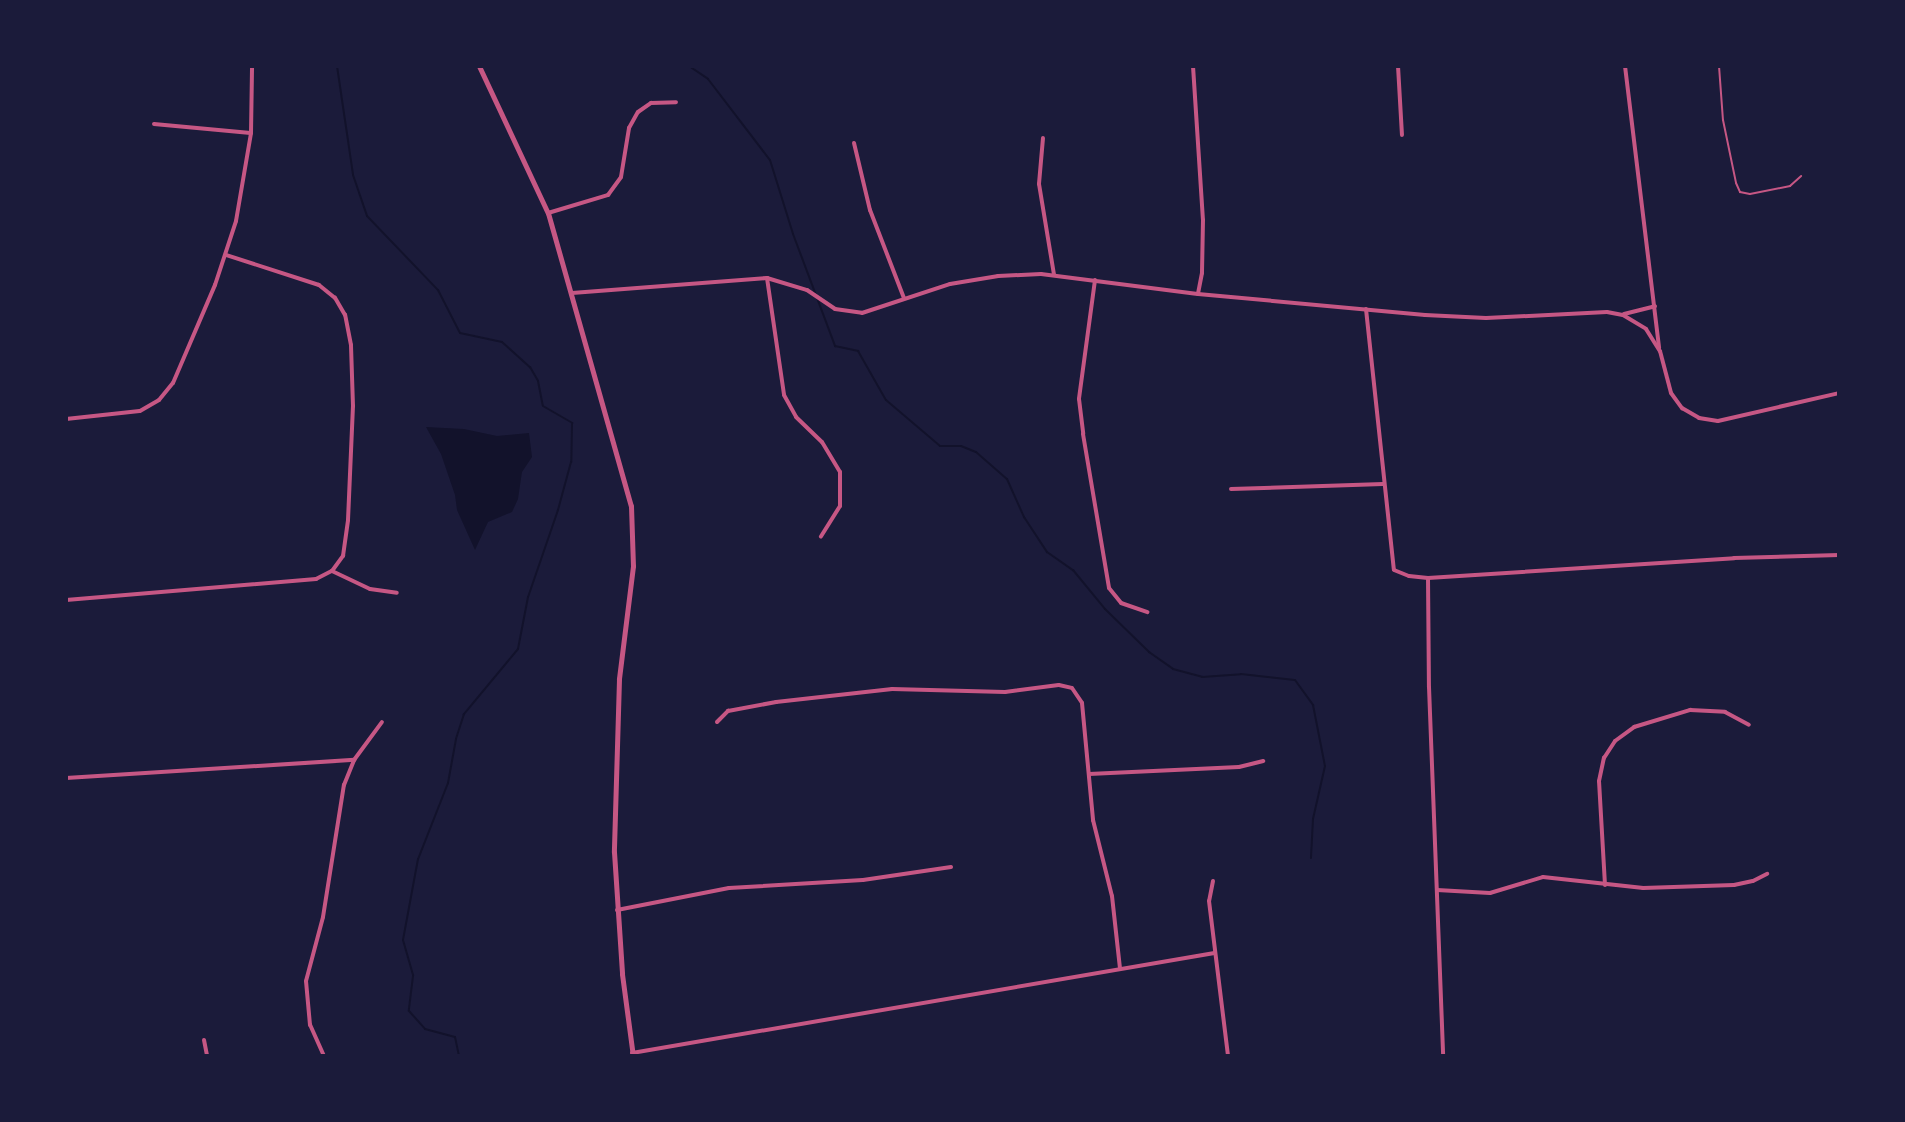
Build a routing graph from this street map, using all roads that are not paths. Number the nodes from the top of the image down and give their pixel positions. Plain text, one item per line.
1 (252, 66) edge
2 (479, 66) edge
3 (1193, 66) edge
4 (1398, 66) edge
5 (1625, 66) edge
6 (1719, 66) edge
7 (676, 102) dead end
8 (154, 124) dead end
9 (250, 133) junction
10 (1402, 135) dead end
11 (1043, 138) dead end
12 (854, 143) dead end
13 (1801, 176) dead end
14 (548, 213) junction
15 (226, 255) junction
16 (1054, 275) junction
17 (767, 278) junction
18 (1095, 280) junction
19 (572, 293) junction
20 (1198, 294) junction
21 (904, 298) junction
22 (1655, 306) junction
23 (1366, 309) junction
24 (1623, 315) junction
25 (1660, 351) junction
26 (1839, 393) edge
27 (66, 418) edge
28 (1383, 484) junction
29 (1231, 489) dead end
30 (821, 536) dead end
31 (1839, 555) edge
32 (332, 571) junction
33 (1428, 578) junction
34 (397, 593) dead end
35 (66, 600) edge
36 (1147, 612) dead end
37 (382, 722) dead end
38 (717, 722) dead end
39 (1749, 725) dead end
40 (354, 760) junction
41 (1263, 761) dead end
42 (1089, 774) junction
43 (66, 778) edge
44 (951, 867) dead end
45 (1767, 874) dead end
46 (1213, 880) dead end
47 (1605, 885) junction
48 (1437, 890) junction
49 (617, 910) junction
50 (1214, 953) junction
51 (1120, 969) junction
52 (204, 1040) dead end
53 (633, 1054) edge
54 (207, 1056) edge
55 (324, 1056) edge
56 (1228, 1056) edge
57 (1443, 1056) edge

1 - 9 street
2 - 14 street
3 - 20 street
4 - 10 street
5 - 22 street
6 - 13 lane
7 - 14 street
8 - 9 street
9 - 15 street
11 - 16 street
12 - 21 street
14 - 19 street
15 - 27 street
15 - 32 street
16 - 18 street
16 - 21 street
17 - 19 street
17 - 21 street
17 - 30 street
18 - 20 street
18 - 36 street
19 - 49 street
20 - 23 street
22 - 24 street
22 - 25 street
23 - 24 street
23 - 28 street
24 - 25 street
25 - 26 street
28 - 29 street
28 - 33 street
31 - 33 street
32 - 34 street
32 - 35 street
33 - 48 street
37 - 40 street
38 - 42 street
39 - 47 street
40 - 43 street
40 - 55 street
41 - 42 street
42 - 51 street
44 - 49 street
45 - 47 street
46 - 50 street
47 - 48 street
48 - 57 street
49 - 53 street
50 - 51 street
50 - 56 street
51 - 53 street
52 - 54 street

